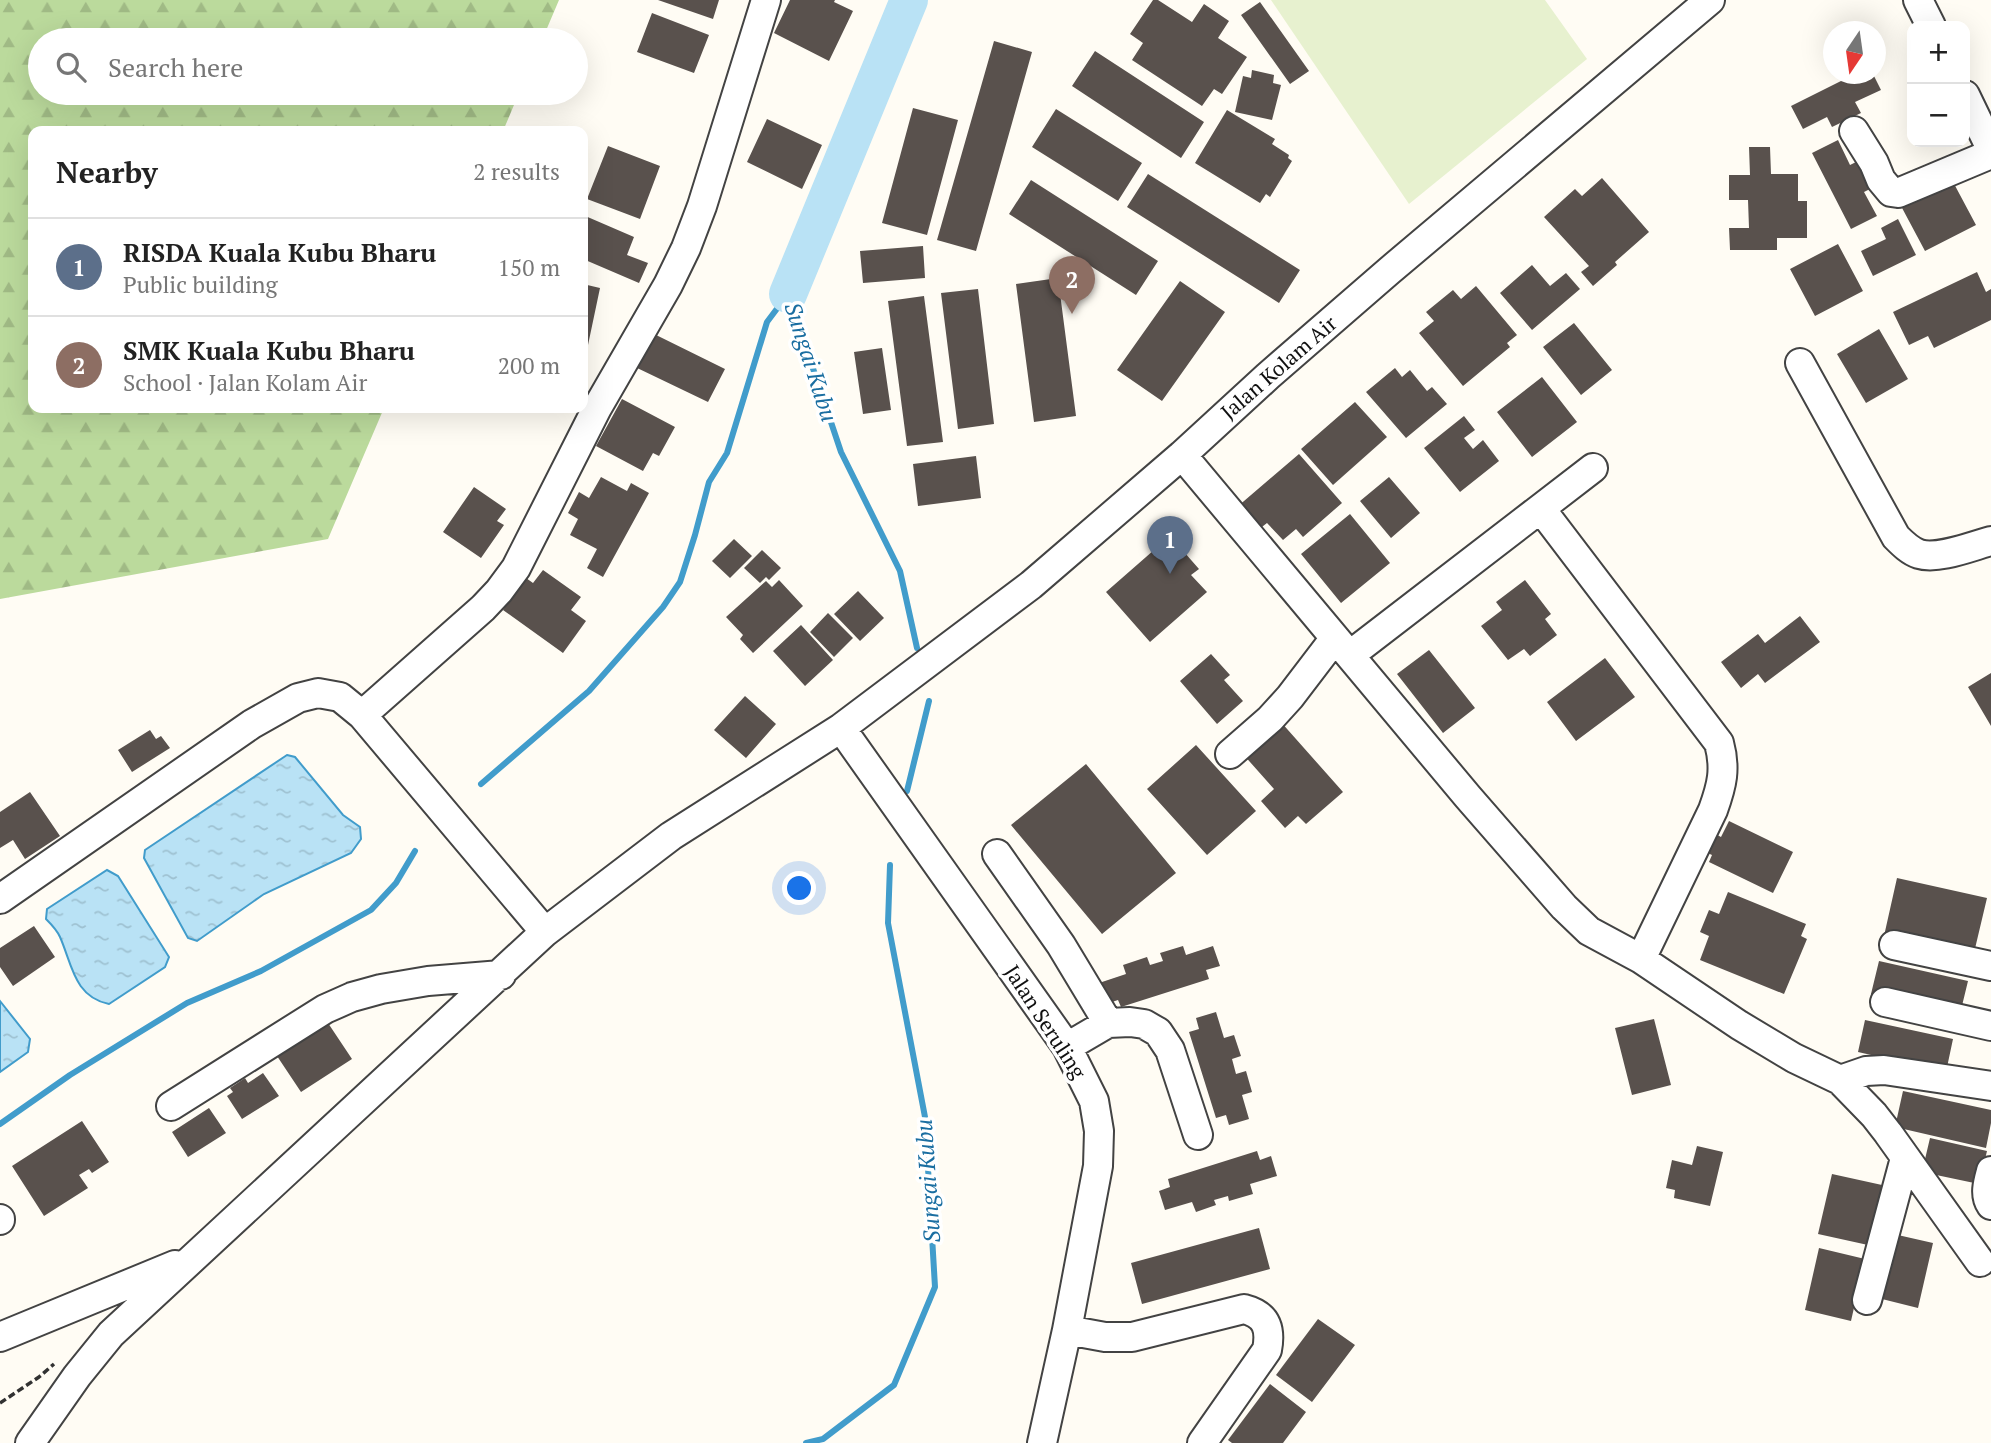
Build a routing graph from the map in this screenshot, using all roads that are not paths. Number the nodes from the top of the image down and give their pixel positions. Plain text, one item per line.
1 (766, 0) edge
2 (1710, 0) edge
3 (1918, 0) edge
4 (1928, 21) edge
5 (1970, 106) edge
6 (1854, 131) dead end
7 (1991, 151) edge
8 (1800, 363) dead end
9 (1182, 455) junction
10 (1592, 468) dead end
11 (1541, 509) junction
12 (1991, 541) edge
13 (1343, 646) junction
14 (362, 715) junction
15 (841, 728) junction
16 (1230, 754) dead end
17 (996, 854) dead end
18 (0, 899) edge
19 (545, 932) junction
20 (1894, 945) dead end
21 (1641, 959) junction
22 (1991, 966) edge
23 (501, 975) junction
24 (1885, 1002) dead end
25 (1108, 1023) junction
26 (1991, 1027) edge
27 (1066, 1047) junction
28 (1840, 1080) junction
29 (1991, 1086) edge
30 (171, 1106) dead end
31 (1198, 1135) dead end
32 (1905, 1158) junction
33 (1991, 1171) edge
34 (1991, 1205) edge
35 (194, 1257) junction
36 (1980, 1262) dead end
37 (1867, 1300) dead end
38 (1068, 1330) junction
39 (0, 1337) edge
40 (30, 1443) edge
41 (1042, 1443) edge
42 (1202, 1443) edge

1 - 14 street
2 - 9 street, Jalan Kolam Air
3 - 4 street
5 - 7 street
6 - 7 street
8 - 12 street
9 - 13 street
9 - 15 street, Jalan Kolam Air
10 - 11 street
11 - 13 street
11 - 21 street
13 - 16 street
13 - 21 street
14 - 18 street
14 - 19 street
15 - 19 street, Jalan Kolam Air
15 - 27 street, Jalan Seruling
17 - 25 street
19 - 23 street, Jalan Kolam Air
20 - 22 street
21 - 28 street
23 - 30 street
23 - 35 street, Jalan Kolam Air
24 - 26 street
25 - 27 street
25 - 31 street
27 - 38 street, Jalan Seruling
28 - 29 street
28 - 32 street
32 - 36 street
32 - 37 street
33 - 34 street
35 - 39 street
35 - 40 street, Jalan Kolam Air
38 - 41 street, Jalan Seruling
38 - 42 street

